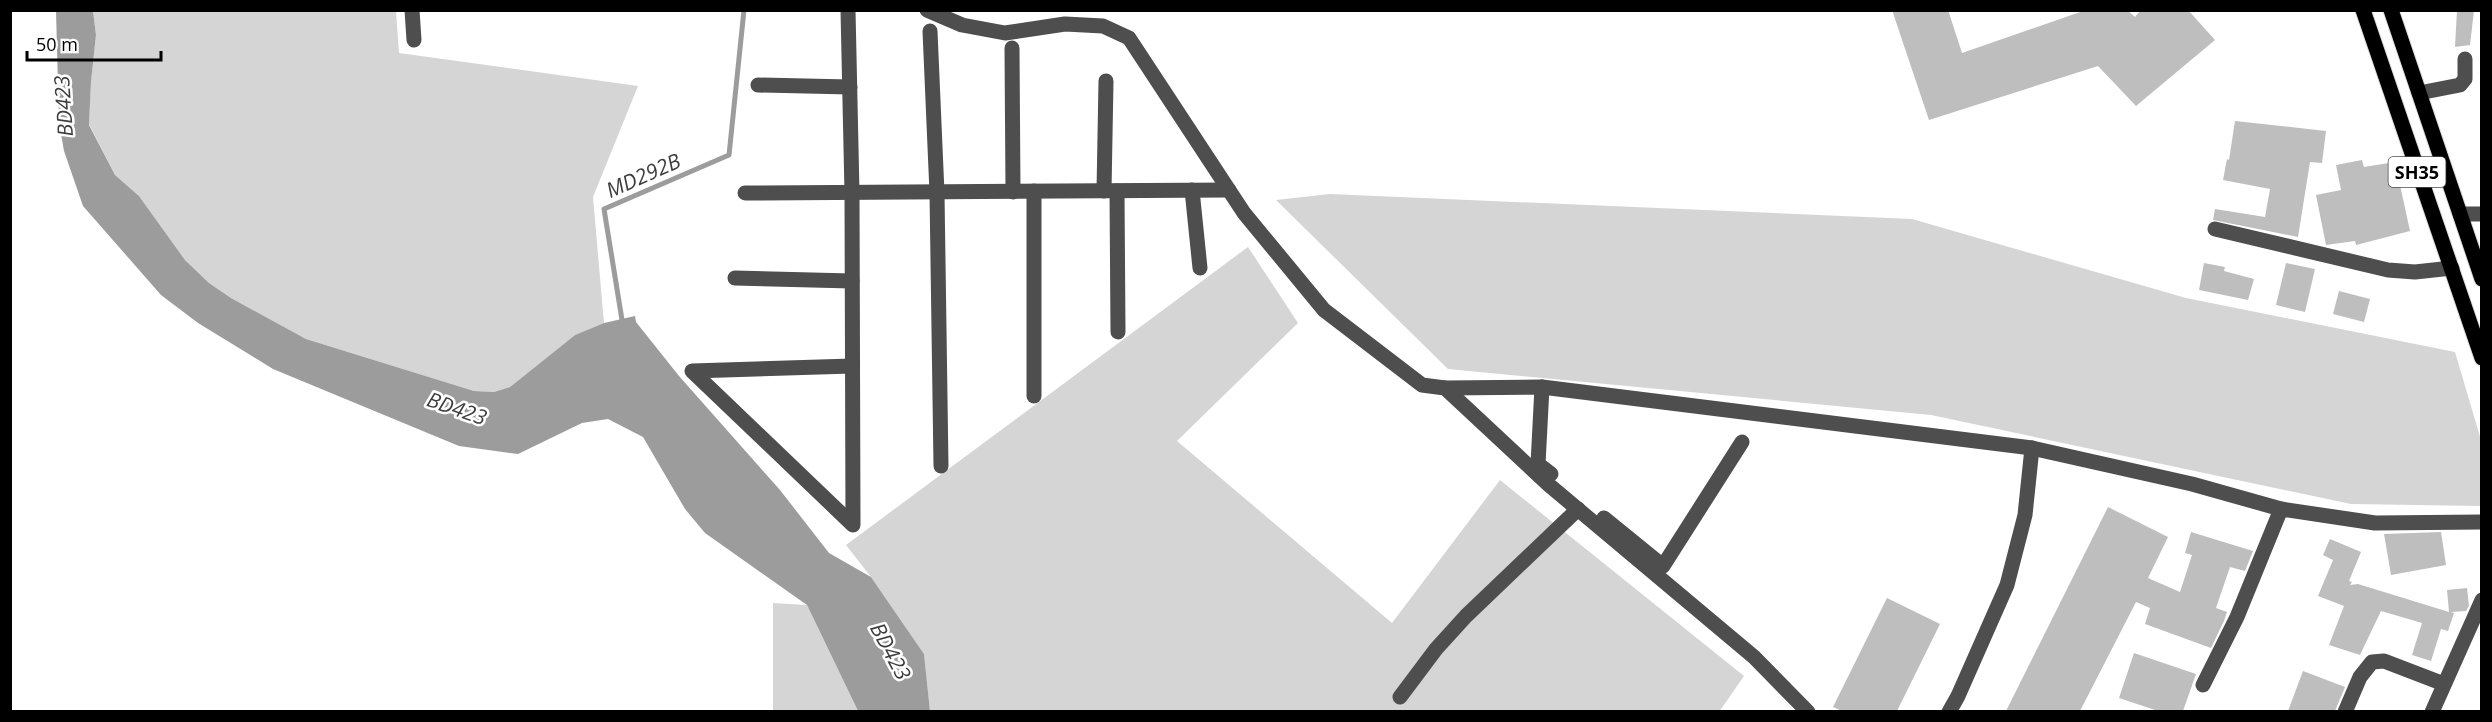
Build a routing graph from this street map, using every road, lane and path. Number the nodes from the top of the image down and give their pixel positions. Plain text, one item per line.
1 (412, 10) edge
2 (848, 10) edge
3 (927, 10) edge
4 (2363, 10) edge
5 (2391, 10) edge
6 (930, 31) dead end
7 (414, 40) dead end
8 (1012, 48) dead end
9 (2465, 59) dead end
10 (1106, 81) dead end
11 (758, 85) dead end
12 (849, 87) junction
13 (2419, 93) junction
14 (1192, 190) junction
15 (1229, 190) junction
16 (1034, 191) junction
17 (1111, 191) junction
18 (852, 192) junction
19 (1013, 192) junction
20 (745, 193) dead end
21 (937, 193) junction
22 (2460, 214) junction
23 (2481, 214) edge
24 (2215, 229) dead end
25 (1200, 268) dead end
26 (2452, 268) junction
27 (735, 278) dead end
28 (2481, 279) edge
29 (852, 281) junction
30 (1118, 332) dead end
31 (2481, 358) edge
32 (852, 366) junction
33 (1542, 387) junction
34 (1445, 388) junction
35 (1034, 396) dead end
36 (1742, 442) dead end
37 (2032, 448) junction
38 (941, 466) dead end
39 (1578, 509) junction
40 (2281, 509) junction
41 (2481, 522) edge
42 (1628, 545) junction
43 (2481, 600) edge
44 (2444, 684) junction
45 (2203, 685) dead end
46 (1400, 698) dead end
47 (1808, 711) edge
48 (1948, 711) edge
49 (2345, 711) edge
50 (2432, 711) edge

1 - 7 street
2 - 12 street
3 - 15 street
4 - 26 main road, SH35
5 - 13 main road, SH35
6 - 21 street
8 - 19 street
9 - 13 street
10 - 17 street
11 - 12 street
12 - 18 street
13 - 22 main road, SH35
14 - 15 street
14 - 17 street
14 - 25 street
15 - 34 street
16 - 17 street
16 - 19 street
16 - 35 street
17 - 30 street
18 - 20 street
18 - 21 street
18 - 29 street
19 - 21 street
21 - 38 street
22 - 23 street
22 - 28 main road, SH35
24 - 26 street
26 - 31 main road, SH35
27 - 29 street
29 - 32 street
32 - 32 street
33 - 34 street
33 - 37 street
33 - 42 street
34 - 39 street
36 - 42 street
37 - 40 street
37 - 48 street
39 - 42 street
39 - 46 street
40 - 41 street
40 - 45 street
42 - 47 street
43 - 44 street
44 - 49 street
44 - 50 street

